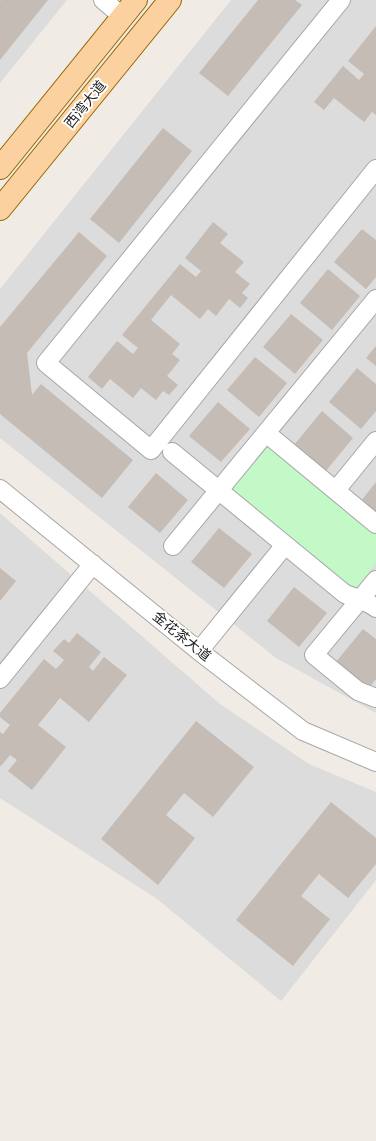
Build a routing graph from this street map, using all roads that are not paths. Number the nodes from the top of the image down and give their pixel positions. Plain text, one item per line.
1 (103, 0) edge
2 (170, 0) edge
3 (341, 0) edge
4 (132, 5) edge
5 (0, 168) edge
6 (376, 169) edge
7 (0, 209) edge
8 (376, 299) edge
9 (266, 433) junction
10 (376, 440) edge
11 (172, 452) dead end
12 (0, 489) edge
13 (219, 490) junction
14 (336, 490) junction
15 (376, 524) edge
16 (285, 545) junction
17 (173, 546) dead end
18 (93, 564) junction
19 (376, 580) edge
20 (360, 599) junction
21 (376, 608) edge
22 (199, 651) junction
23 (0, 678) edge
24 (376, 698) edge
25 (376, 762) edge

1 - 4 street
2 - 7 main road, 西湾大道
3 - 6 street
4 - 5 main road, 西湾大道
8 - 9 street
9 - 13 street
9 - 14 street
10 - 14 street
11 - 13 street
12 - 18 street, 金花茶大道
13 - 16 street
13 - 17 street
14 - 15 street
16 - 20 street
16 - 22 street
18 - 22 street, 金花茶大道
18 - 23 street
19 - 20 street
20 - 21 street
20 - 24 street
22 - 25 street, 金花茶大道

